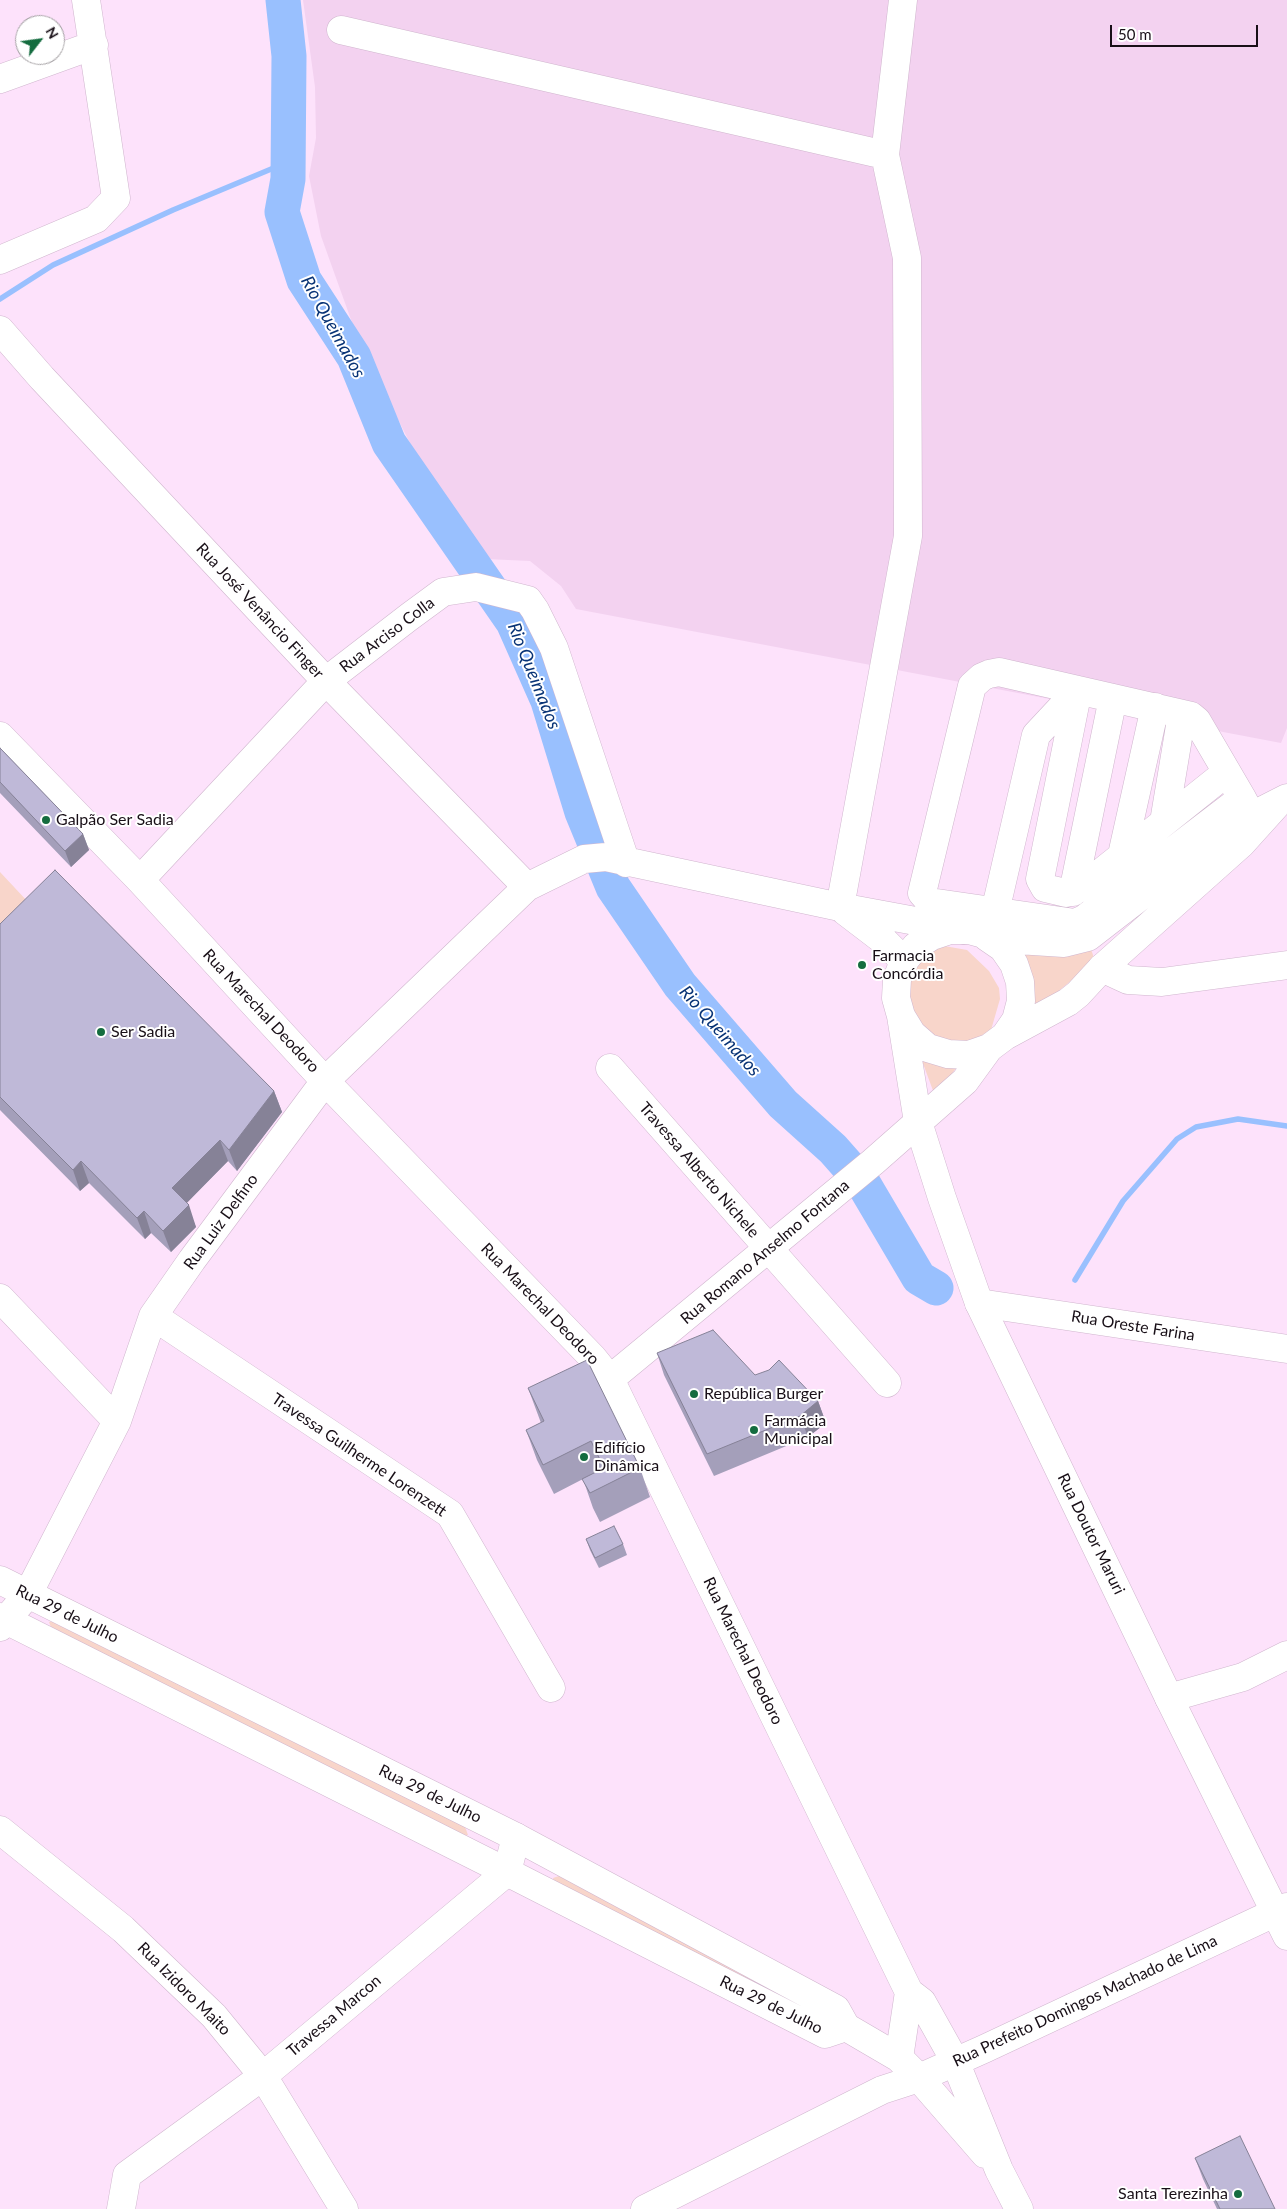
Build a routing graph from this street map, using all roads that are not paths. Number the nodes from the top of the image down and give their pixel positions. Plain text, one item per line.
1 (86, 0) edge
2 (903, 0) edge
3 (341, 30) dead end
4 (94, 45) junction
5 (0, 79) edge
6 (884, 155) junction
7 (0, 260) edge
8 (0, 330) edge
9 (326, 682) junction
10 (1078, 690) junction
11 (1113, 698) junction
12 (1155, 707) junction
13 (1182, 714) junction
14 (0, 736) edge
15 (1227, 772) junction
16 (1283, 801) edge
17 (1247, 807) junction
18 (1164, 822) junction
19 (1122, 855) junction
20 (605, 859) junction
21 (140, 880) junction
22 (527, 887) junction
23 (1074, 892) junction
24 (840, 907) junction
25 (984, 927) junction
26 (1088, 936) junction
27 (904, 961) junction
28 (1287, 965) edge
29 (1102, 968) junction
30 (901, 1016) junction
31 (997, 1042) junction
32 (610, 1068) dead end
33 (325, 1081) junction
34 (918, 1122) junction
35 (769, 1249) junction
36 (0, 1298) edge
37 (980, 1303) junction
38 (153, 1316) junction
39 (1287, 1349) edge
40 (610, 1379) junction
41 (887, 1383) dead end
42 (117, 1421) junction
43 (0, 1580) edge
44 (28, 1594) junction
45 (2, 1621) edge
46 (1287, 1656) edge
47 (551, 1688) dead end
48 (1169, 1698) junction
49 (0, 1830) edge
50 (516, 1837) junction
51 (507, 1872) junction
52 (1283, 1918) edge
53 (909, 1992) junction
54 (846, 2027) junction
55 (899, 2058) junction
56 (955, 2061) junction
57 (263, 2076) junction
58 (919, 2078) junction
59 (882, 2090) junction
60 (999, 2170) junction
61 (121, 2209) edge
62 (344, 2209) edge
63 (645, 2209) edge
64 (1019, 2209) edge

1 - 4 street
2 - 6 street
3 - 6 street
4 - 5 street
4 - 7 street
6 - 24 street
8 - 9 street, Rua José Venâncio Finger
9 - 20 street, Rua Arciso Colla
9 - 21 street, Rua Arciso Colla
9 - 22 street, Rua José Venâncio Finger
10 - 11 street
10 - 23 street
10 - 25 street
10 - 25 street
11 - 12 street
11 - 23 street
12 - 13 street
12 - 19 street
13 - 15 street
13 - 18 street
14 - 21 street, Rua Marechal Deodoro
15 - 17 street
15 - 18 street
16 - 17 street
16 - 29 street
17 - 25 street
17 - 26 street
18 - 19 street
19 - 23 street
20 - 22 street, Rua Luiz Delfino
20 - 24 street
21 - 33 street, Rua Marechal Deodoro
22 - 33 street, Rua Luiz Delfino
24 - 25 street
24 - 27 street
25 - 26 street
25 - 27 street
25 - 31 street
26 - 29 street
27 - 30 street
28 - 29 street
29 - 31 street
30 - 31 street
30 - 34 street, Rua Doutor Maruri
31 - 34 street
32 - 35 street, Travessa Alberto Nichele
33 - 38 street, Rua Luiz Delfino
33 - 40 street, Rua Marechal Deodoro
34 - 35 street, Rua Romano Anselmo Fontana
34 - 37 street, Rua Doutor Maruri
35 - 40 street, Rua Romano Anselmo Fontana
35 - 41 street, Travessa Alberto Nichele
36 - 42 street
37 - 39 street, Rua Oreste Farina
37 - 48 street, Rua Doutor Maruri
38 - 42 street, Rua Luiz Delfino
38 - 47 street, Travessa Guilherme Lorenzett
40 - 53 street, Rua Marechal Deodoro
42 - 44 street, Rua Luiz Delfino
43 - 44 street, Rua 29 de Julho
44 - 45 street, Rua Luiz Delfino
44 - 50 street, Rua 29 de Julho
45 - 51 street, Rua 29 de Julho
46 - 48 street
48 - 52 street, Rua Doutor Maruri
49 - 57 street, Rua Izidoro Maito
50 - 51 street
50 - 54 street, Rua 29 de Julho
51 - 54 street, Rua 29 de Julho
51 - 57 street, Travessa Marcon
52 - 56 street, Rua Prefeito Domingos Machado de Lima
53 - 55 street
53 - 56 street, Rua Marechal Deodoro
54 - 55 street, Rua 29 de Julho
55 - 58 street, Rua 29 de Julho
55 - 59 street
56 - 58 street, Rua Prefeito Domingos Machado de Lima
56 - 60 street, Rua Marechal Deodoro
57 - 61 street, Travessa Marcon
57 - 62 street, Rua Izidoro Maito
58 - 59 street, Rua Prefeito Domingos Machado de Lima
58 - 60 street, Rua Marechal Deodoro
59 - 63 street, Rua Prefeito Domingos Machado de Lima
60 - 64 street, Rua Marechal Deodoro

